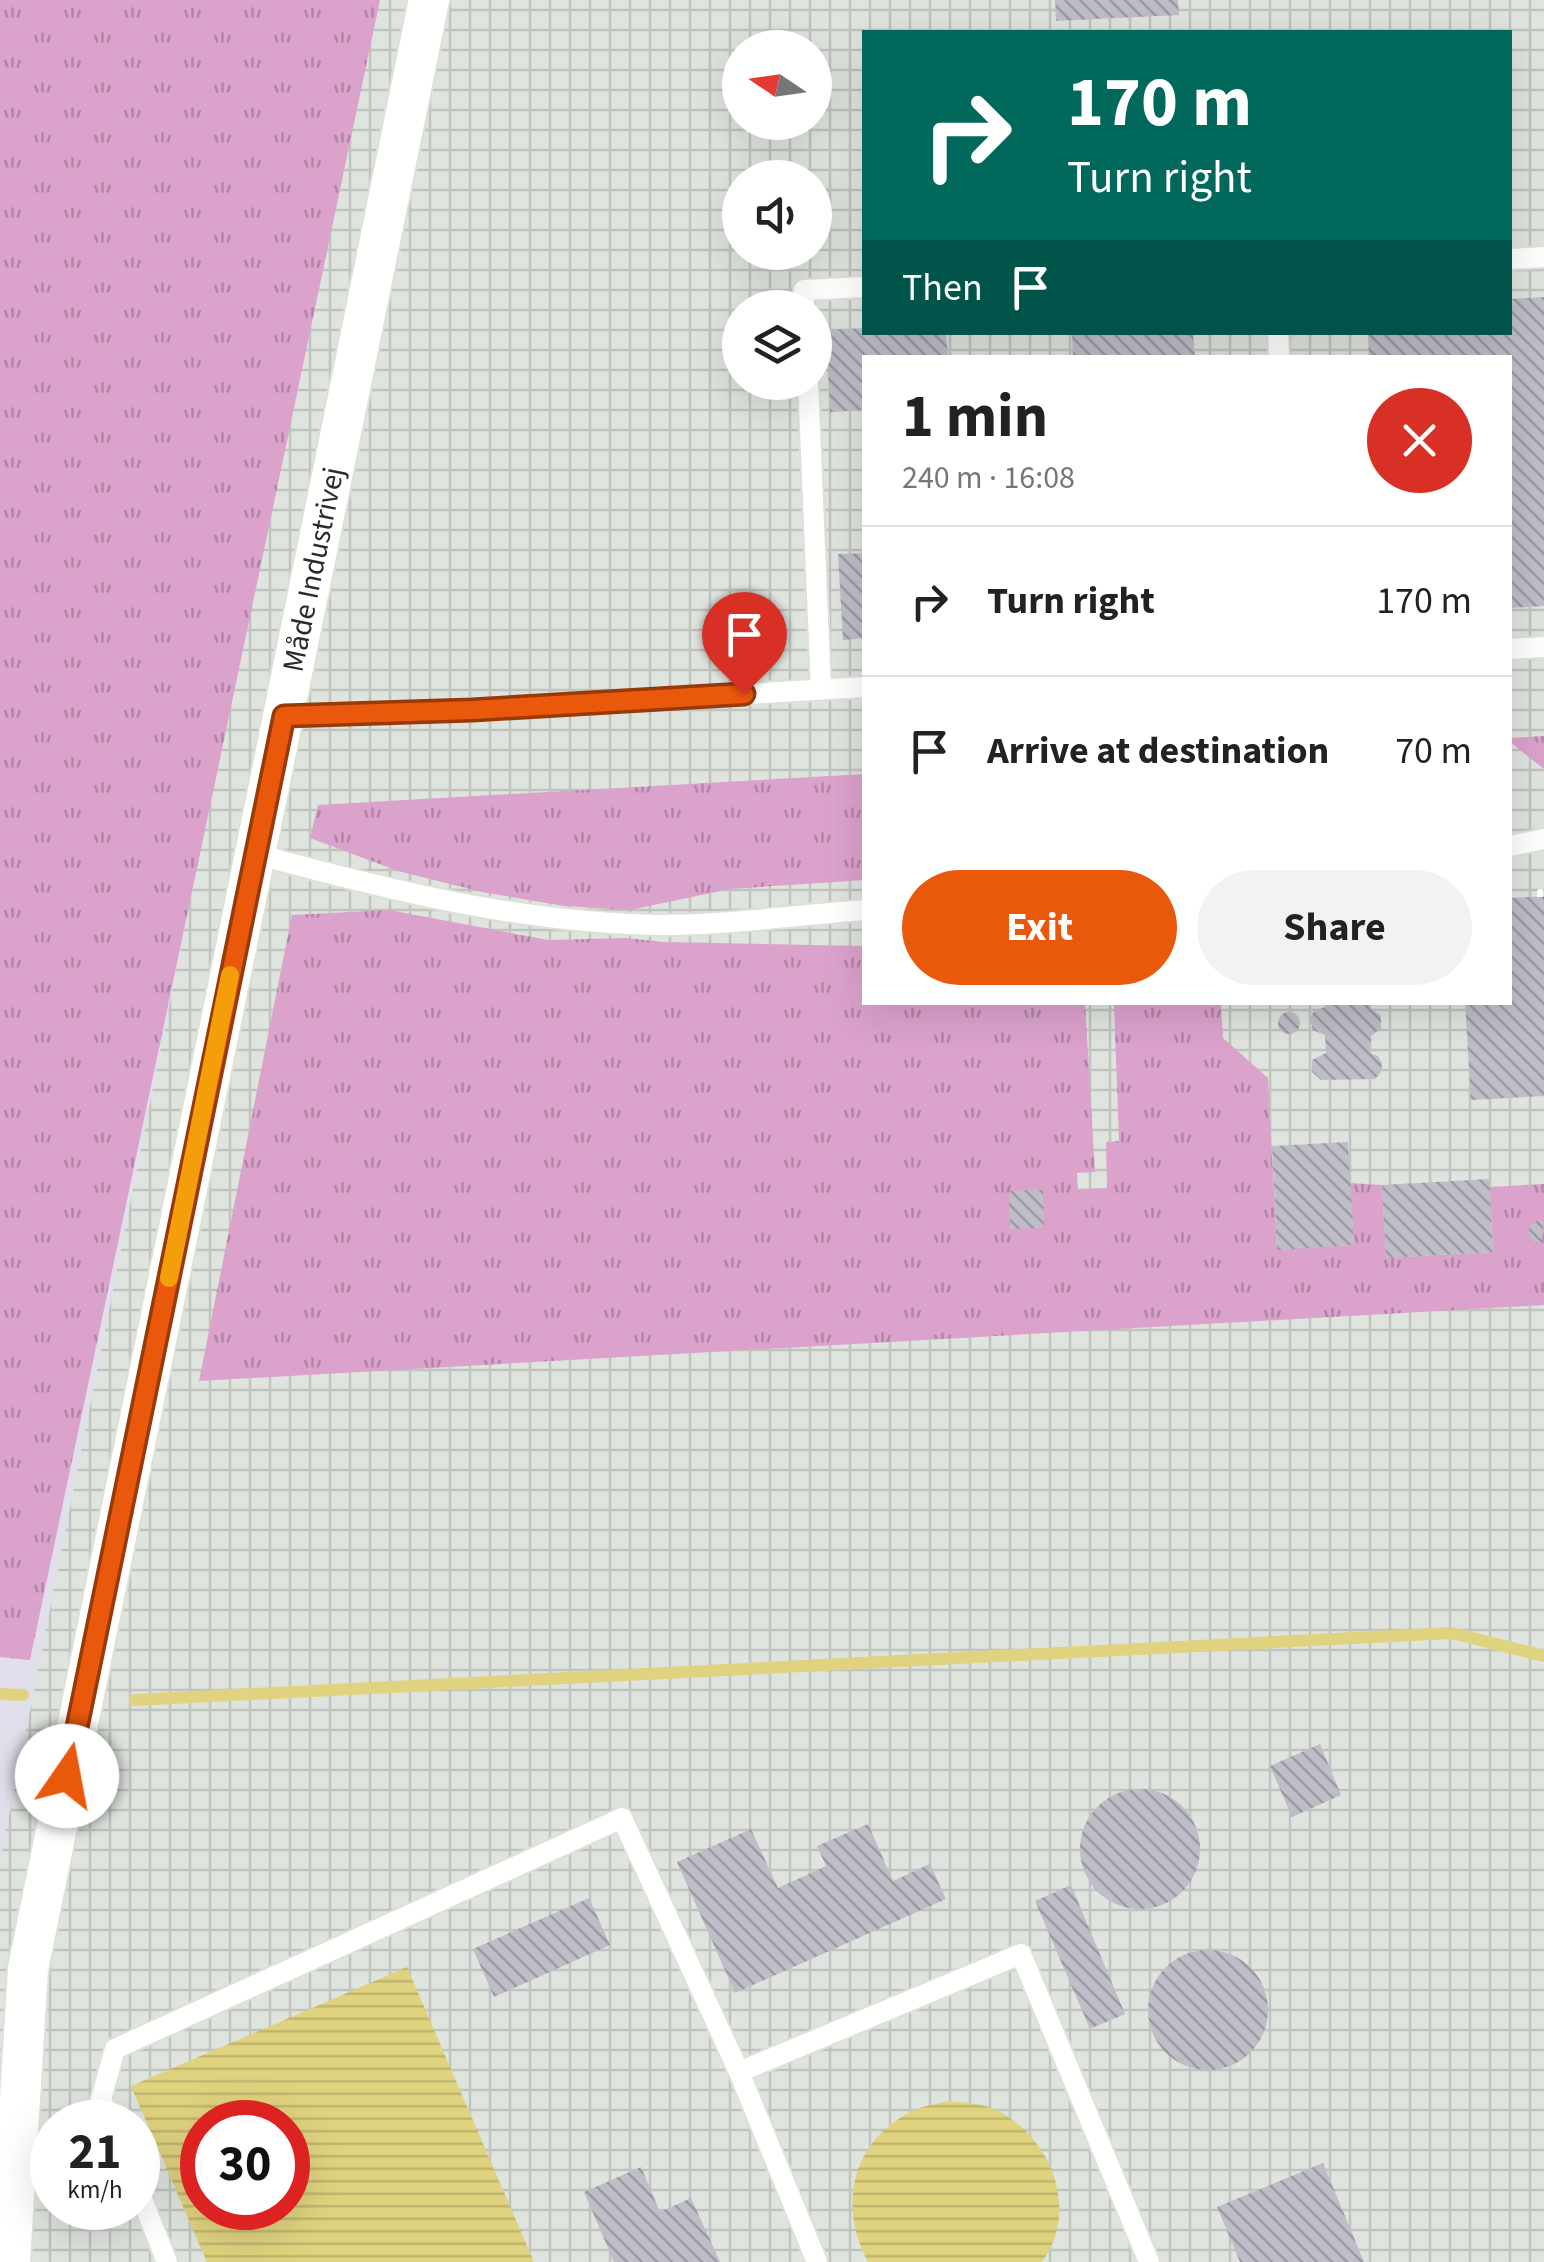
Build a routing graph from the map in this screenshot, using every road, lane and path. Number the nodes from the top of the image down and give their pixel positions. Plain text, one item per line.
1 (429, 0) edge
2 (1544, 257) edge
3 (1512, 258) edge
4 (862, 287) edge
5 (804, 290) edge
6 (809, 400) edge
7 (1544, 647) edge
8 (1512, 649) edge
9 (862, 687) edge
10 (821, 689) junction
11 (284, 716) junction
12 (1544, 839) edge
13 (1512, 846) edge
14 (255, 854) junction
15 (862, 910) edge
16 (739, 2072) junction
17 (101, 2100) edge
18 (154, 2230) edge
19 (10, 2262) edge
20 (166, 2262) edge
21 (817, 2262) edge
22 (1149, 2262) edge

1 - 11 street, Måde Industrivej
2 - 3 lane
4 - 5 lane
6 - 10 lane
7 - 8 lane
9 - 10 lane
10 - 11 lane
11 - 14 street, Måde Industrivej
12 - 13 lane
14 - 15 lane
14 - 19 street, Måde Industrivej
16 - 17 lane
16 - 21 lane
16 - 22 lane
18 - 20 lane

